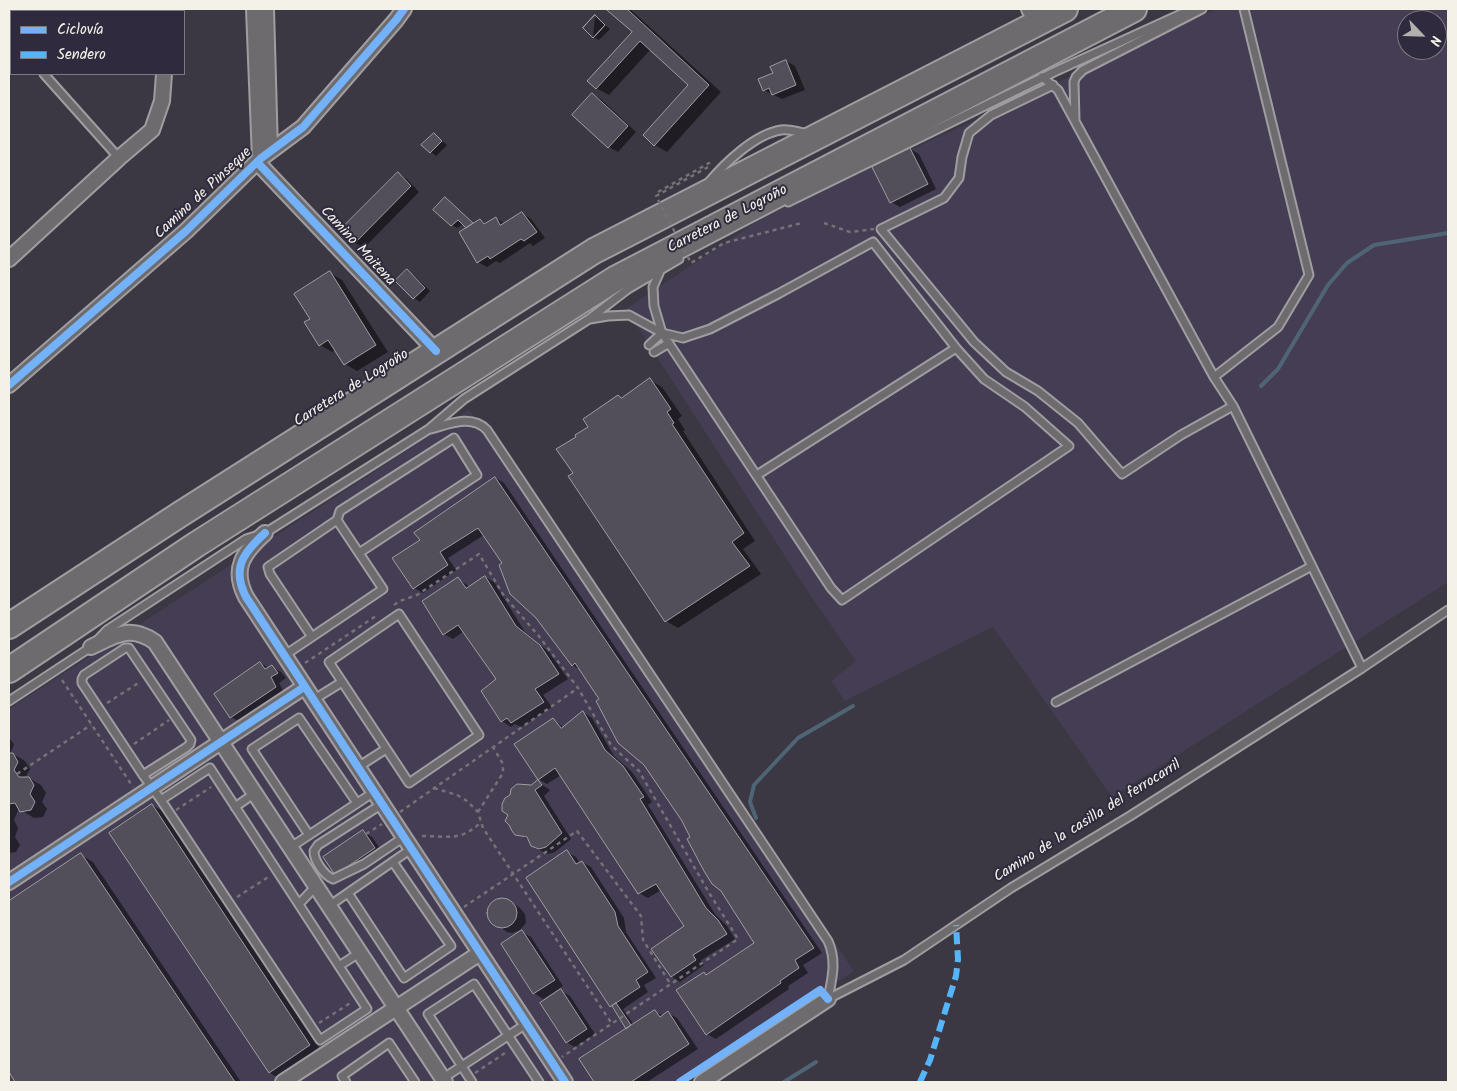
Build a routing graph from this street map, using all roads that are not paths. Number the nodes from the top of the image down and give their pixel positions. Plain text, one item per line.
1 (254, 9) edge
2 (266, 9) edge
3 (404, 9) edge
4 (1065, 9) edge
5 (1134, 9) edge
6 (1192, 9) edge
7 (1202, 9) edge
8 (1244, 9) edge
9 (1033, 16) edge
10 (45, 75) edge
11 (164, 75) edge
12 (1042, 77) junction
13 (1053, 86) junction
14 (1075, 123) junction
15 (262, 157) junction
16 (119, 158) junction
17 (780, 206) dead end
18 (686, 255) dead end
19 (9, 259) edge
20 (661, 269) junction
21 (628, 289) junction
22 (589, 319) junction
23 (662, 333) junction
24 (669, 343) junction
25 (649, 345) dead end
26 (956, 348) junction
27 (436, 351) junction
28 (654, 352) dead end
29 (1214, 378) junction
30 (9, 386) edge
31 (1233, 406) junction
32 (429, 429) junction
33 (327, 462) junction
34 (757, 475) junction
35 (337, 520) junction
36 (265, 533) junction
37 (359, 553) junction
38 (1312, 566) junction
39 (1448, 610) edge
40 (9, 626) edge
41 (312, 637) junction
42 (91, 648) junction
43 (285, 656) junction
44 (1362, 668) junction
45 (9, 670) edge
46 (342, 682) junction
47 (304, 687) junction
48 (313, 700) junction
49 (9, 701) edge
50 (1056, 702) dead end
51 (221, 741) junction
52 (386, 749) junction
53 (168, 758) junction
54 (358, 768) junction
55 (176, 771) junction
56 (143, 775) junction
57 (152, 787) junction
58 (374, 792) junction
59 (255, 793) junction
60 (161, 800) junction
61 (357, 803) junction
62 (382, 804) junction
63 (235, 807) junction
64 (309, 835) junction
65 (404, 837) junction
66 (291, 848) junction
67 (412, 849) junction
68 (393, 862) junction
69 (9, 882) edge
70 (316, 886) junction
71 (348, 893) junction
72 (299, 904) junction
73 (329, 906) junction
74 (359, 952) junction
75 (480, 953) junction
76 (339, 966) junction
77 (828, 999) junction
78 (396, 1008) junction
79 (526, 1024) junction
80 (508, 1036) junction
81 (462, 1066) junction
82 (471, 1080) edge
83 (444, 1081) edge
84 (283, 1082) edge
85 (346, 1082) edge
86 (415, 1082) edge
87 (539, 1082) edge
88 (565, 1082) edge
89 (702, 1082) edge

1 - 15 street
2 - 15 street
3 - 15 street, Camino de Pinseque
4 - 9 highway, Carretera de Logroño
5 - 33 highway, Carretera de Logroño
6 - 12 lane
7 - 14 lane
8 - 29 lane
9 - 27 highway, Carretera de Logroño
10 - 16 lane
11 - 16 street
12 - 13 lane
12 - 17 lane
13 - 14 lane
13 - 31 lane
14 - 29 lane
15 - 27 street, Camino Maitena
15 - 30 street, Camino de Pinseque
16 - 19 street
18 - 20 lane
20 - 21 lane
20 - 23 lane
21 - 22 lane
21 - 33 highway
22 - 23 lane
22 - 32 lane
23 - 24 lane
23 - 25 lane
23 - 26 lane
24 - 28 lane
24 - 34 lane
26 - 34 lane
26 - 34 lane
27 - 40 highway, Carretera de Logroño
29 - 31 lane
31 - 38 lane
32 - 36 lane
32 - 77 lane
33 - 45 highway, Carretera de Logroño
35 - 37 lane
35 - 37 lane
35 - 41 lane
36 - 42 lane
36 - 43 street
37 - 41 lane
38 - 44 lane
38 - 50 lane
39 - 44 lane, Camino de la casilla del ferrocarril
41 - 43 lane
42 - 49 lane
42 - 51 street
43 - 47 street
44 - 77 lane, Camino de la casilla del ferrocarril
46 - 48 lane
46 - 52 lane
46 - 52 lane
47 - 48 street
47 - 51 street
48 - 54 street
51 - 55 street
51 - 59 street
52 - 54 lane
53 - 55 lane
53 - 56 lane
53 - 56 lane
54 - 58 street
55 - 57 street
56 - 57 lane
57 - 60 lane
57 - 69 street
58 - 61 lane
58 - 62 street
59 - 63 lane
59 - 66 street
60 - 63 lane
60 - 76 lane
61 - 64 lane
61 - 64 lane
62 - 65 street
62 - 65 lane
63 - 72 lane
64 - 66 lane
65 - 67 street
66 - 70 street
67 - 68 lane
67 - 75 street
68 - 71 lane
68 - 71 lane
70 - 72 lane
70 - 73 street
71 - 73 lane
72 - 76 lane
73 - 74 street
74 - 76 lane
74 - 78 street
75 - 78 street
75 - 79 street
77 - 89 street, Camino de la casilla del ferrocarril
78 - 83 street
78 - 84 street
79 - 80 lane
79 - 88 street
80 - 81 lane
80 - 81 lane
80 - 87 lane
81 - 82 lane
81 - 83 lane
85 - 86 lane

